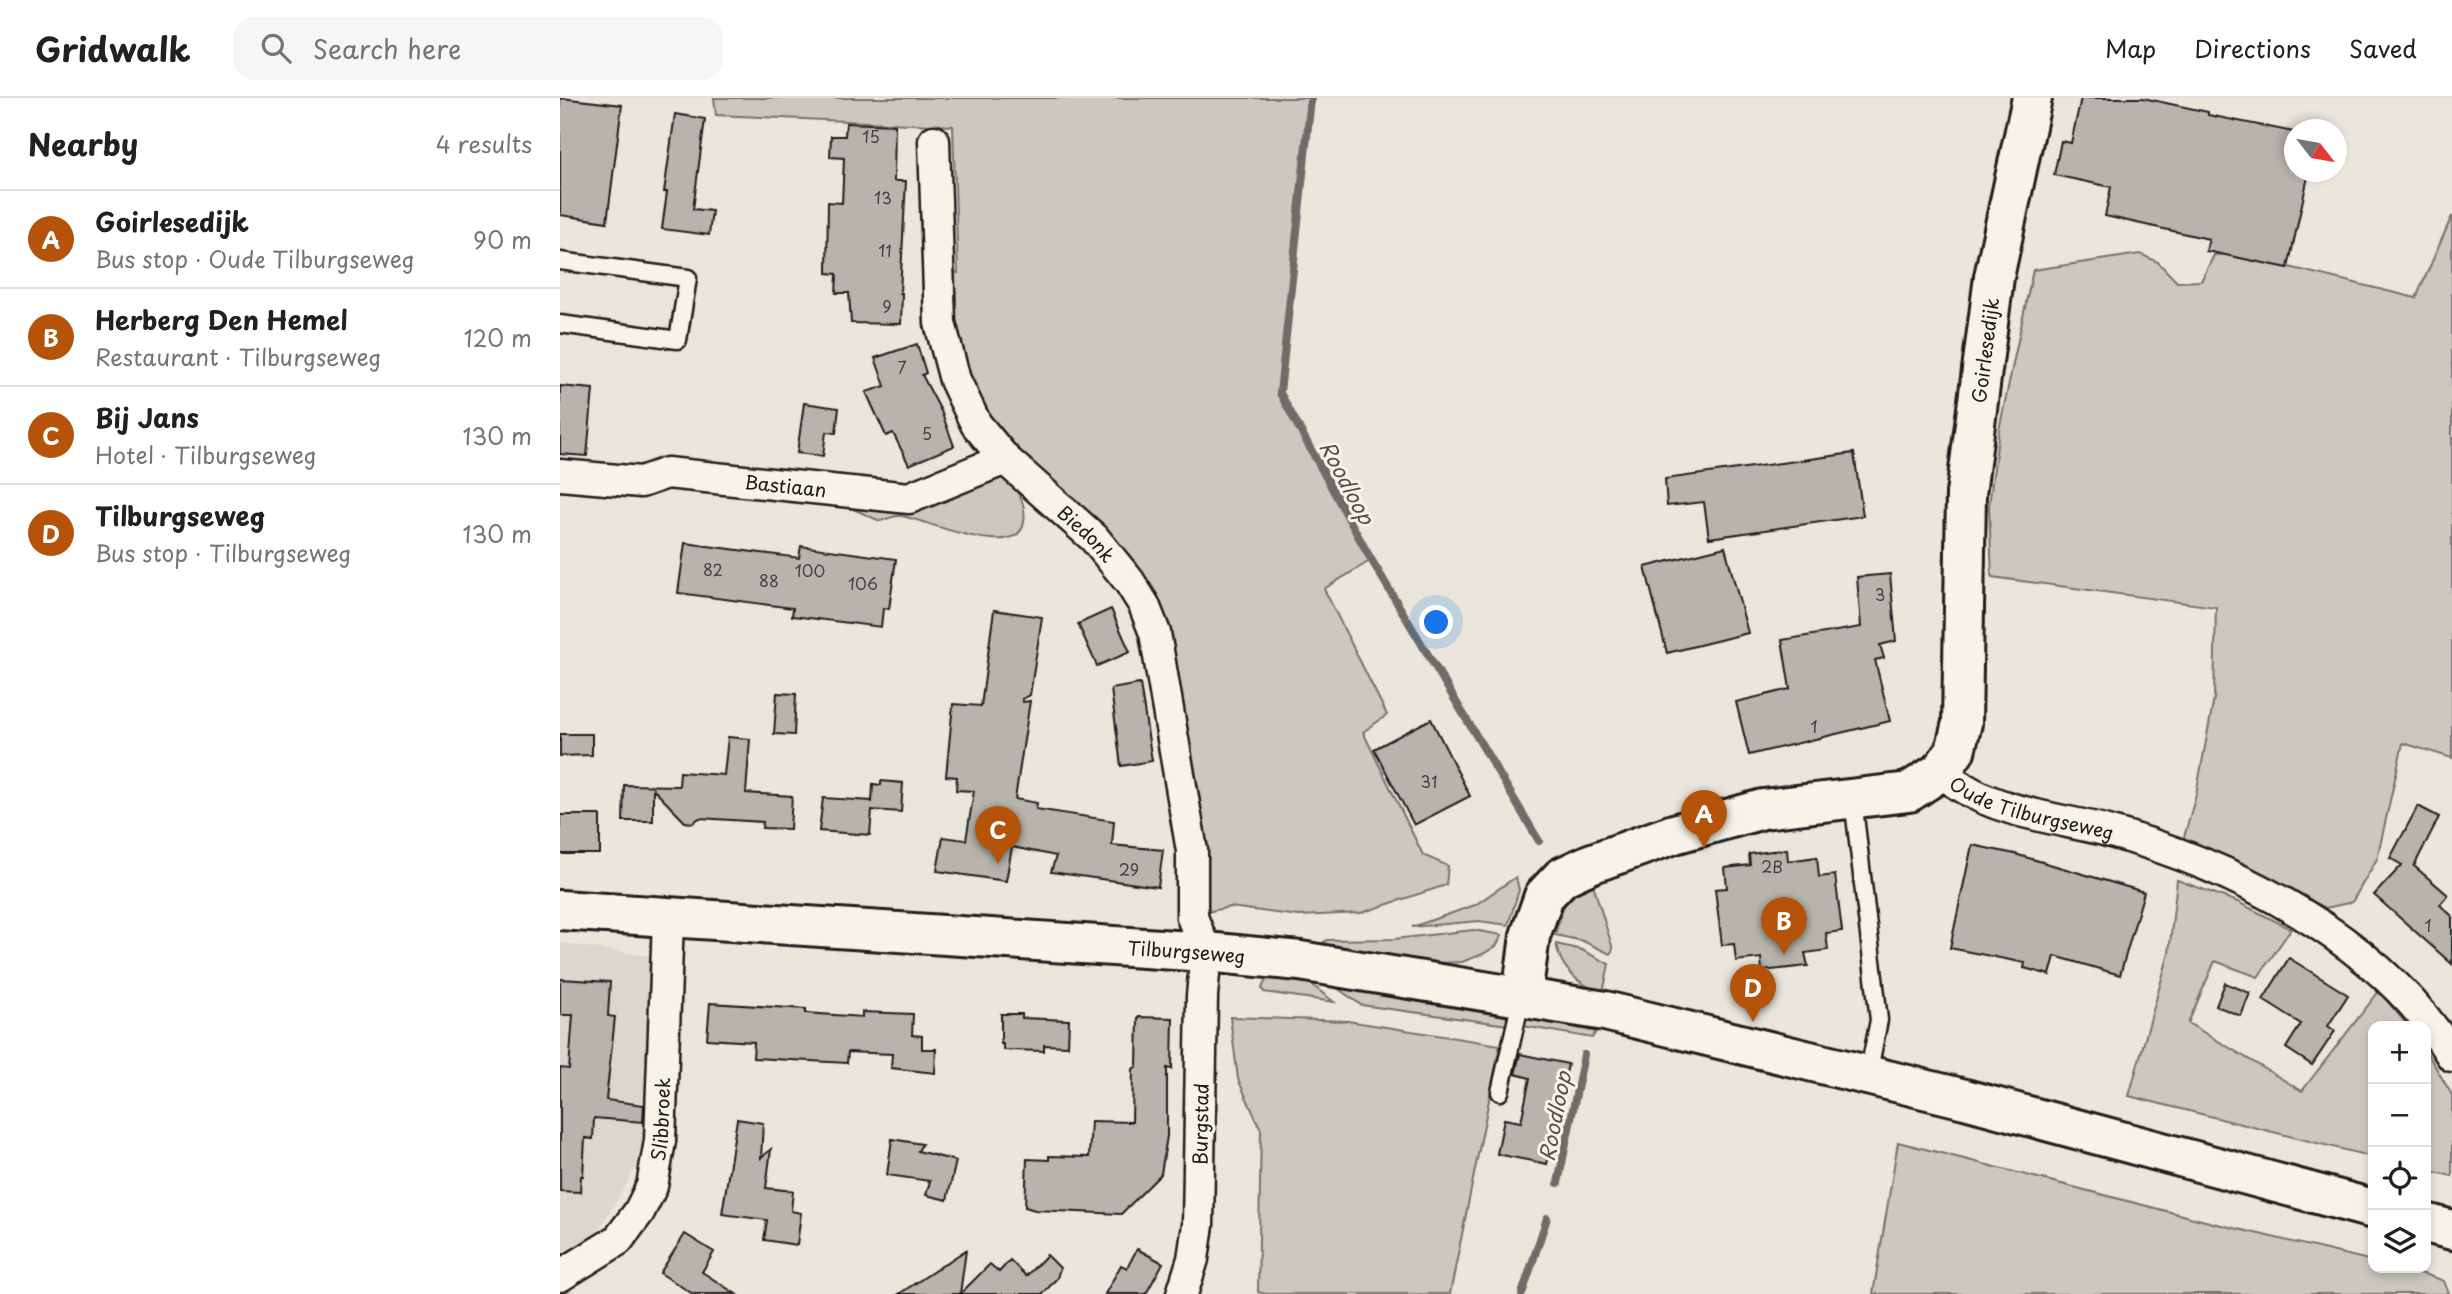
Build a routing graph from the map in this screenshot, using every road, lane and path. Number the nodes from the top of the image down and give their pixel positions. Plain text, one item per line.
1 (2032, 98) edge
2 (934, 141) dead end
3 (560, 261) edge
4 (560, 324) edge
5 (1005, 458) junction
6 (560, 475) edge
7 (1941, 771) junction
8 (1853, 799) junction
9 (560, 910) edge
10 (668, 919) junction
11 (1206, 952) junction
12 (1521, 996) junction
13 (2452, 1056) edge
14 (1868, 1075) junction
15 (1500, 1092) dead end
16 (2368, 1208) edge
17 (2431, 1224) edge
18 (2452, 1230) edge
19 (560, 1276) edge
20 (1182, 1294) edge

1 - 7 street, Goirlesedijk
2 - 5 street, Biedonk
3 - 4 lane
5 - 6 street, Bastiaan
5 - 11 street, Biedonk
7 - 8 street, Oude Tilburgseweg
7 - 13 street, Oude Tilburgseweg
8 - 12 street, Oude Tilburgseweg
8 - 14 lane
9 - 10 street, Tilburgseweg
10 - 11 street, Tilburgseweg
10 - 19 street, Slibbroek
11 - 12 street, Tilburgseweg
11 - 20 street, Burgstad
12 - 14 street, Tilburgseweg
12 - 15 lane
14 - 16 street, Tilburgseweg
17 - 18 street

